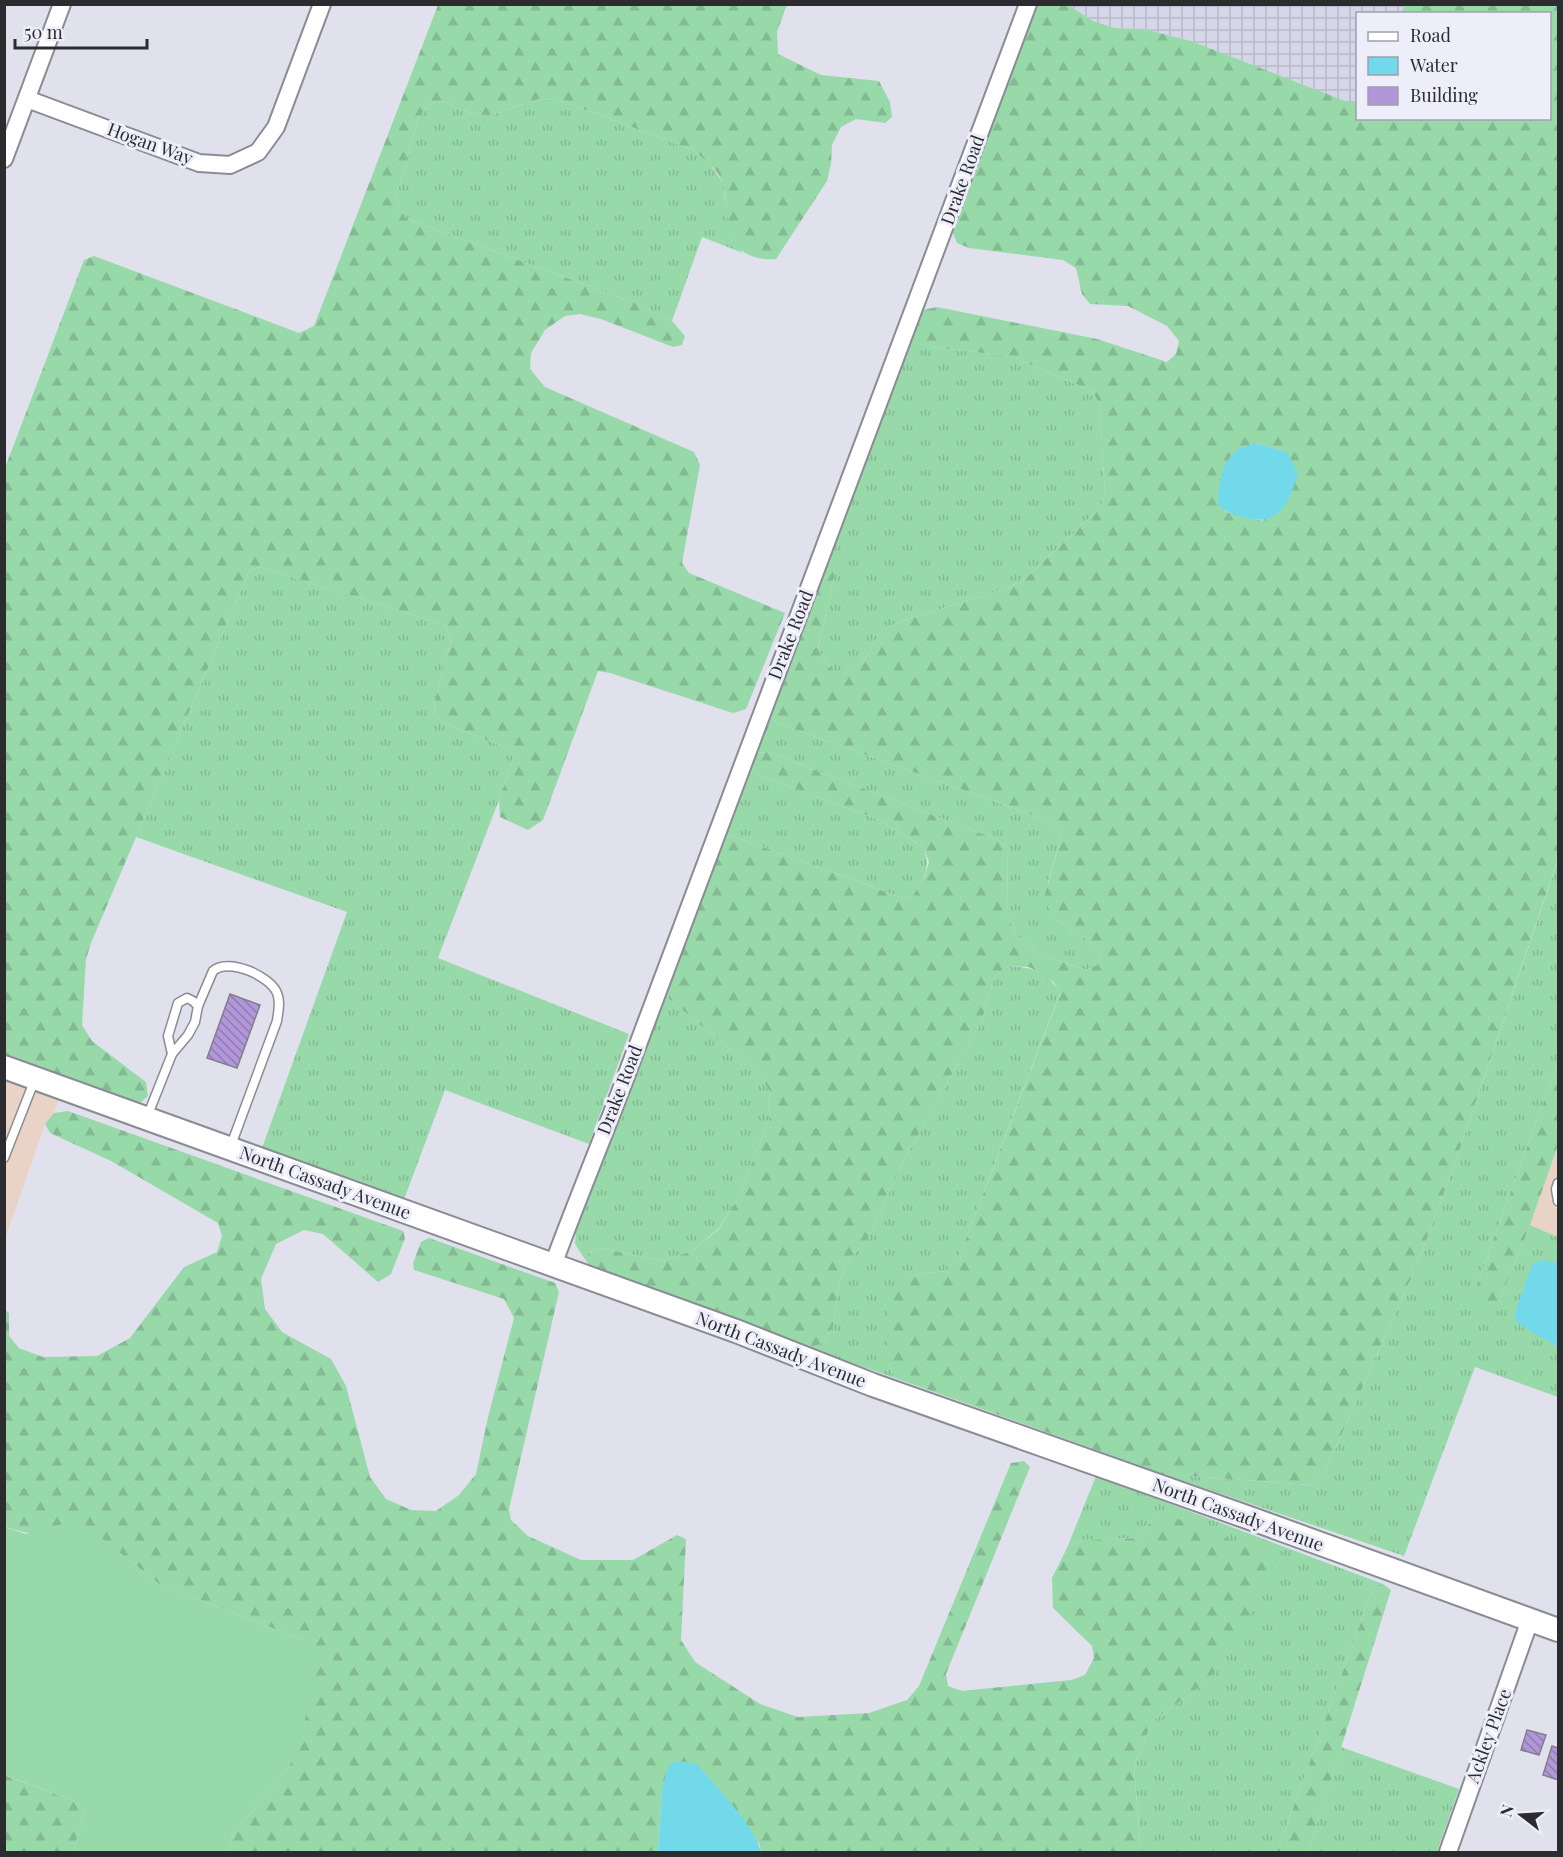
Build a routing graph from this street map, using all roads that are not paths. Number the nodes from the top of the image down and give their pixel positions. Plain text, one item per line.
1 (62, 4) edge
2 (322, 4) edge
3 (1028, 4) edge
4 (27, 99) junction
5 (4, 159) edge
6 (198, 1006) junction
7 (172, 1054) junction
8 (4, 1067) edge
9 (35, 1078) junction
10 (146, 1118) junction
11 (230, 1149) junction
12 (4, 1158) edge
13 (1558, 1183) edge
14 (1558, 1201) edge
15 (553, 1265) junction
16 (1530, 1620) junction
17 (1558, 1630) edge
18 (1448, 1852) edge

1 - 4 street
2 - 4 street, Hogan Way
3 - 15 street, Drake Road
4 - 5 street
6 - 7 lane
6 - 7 lane
6 - 11 lane
7 - 10 lane
8 - 9 main road, North Cassady Avenue
9 - 10 main road, North Cassady Avenue
9 - 12 lane
10 - 11 main road, North Cassady Avenue
11 - 15 main road, North Cassady Avenue
13 - 14 lane
15 - 16 main road, North Cassady Avenue
16 - 17 main road, North Cassady Avenue
16 - 18 street, Ackley Place

